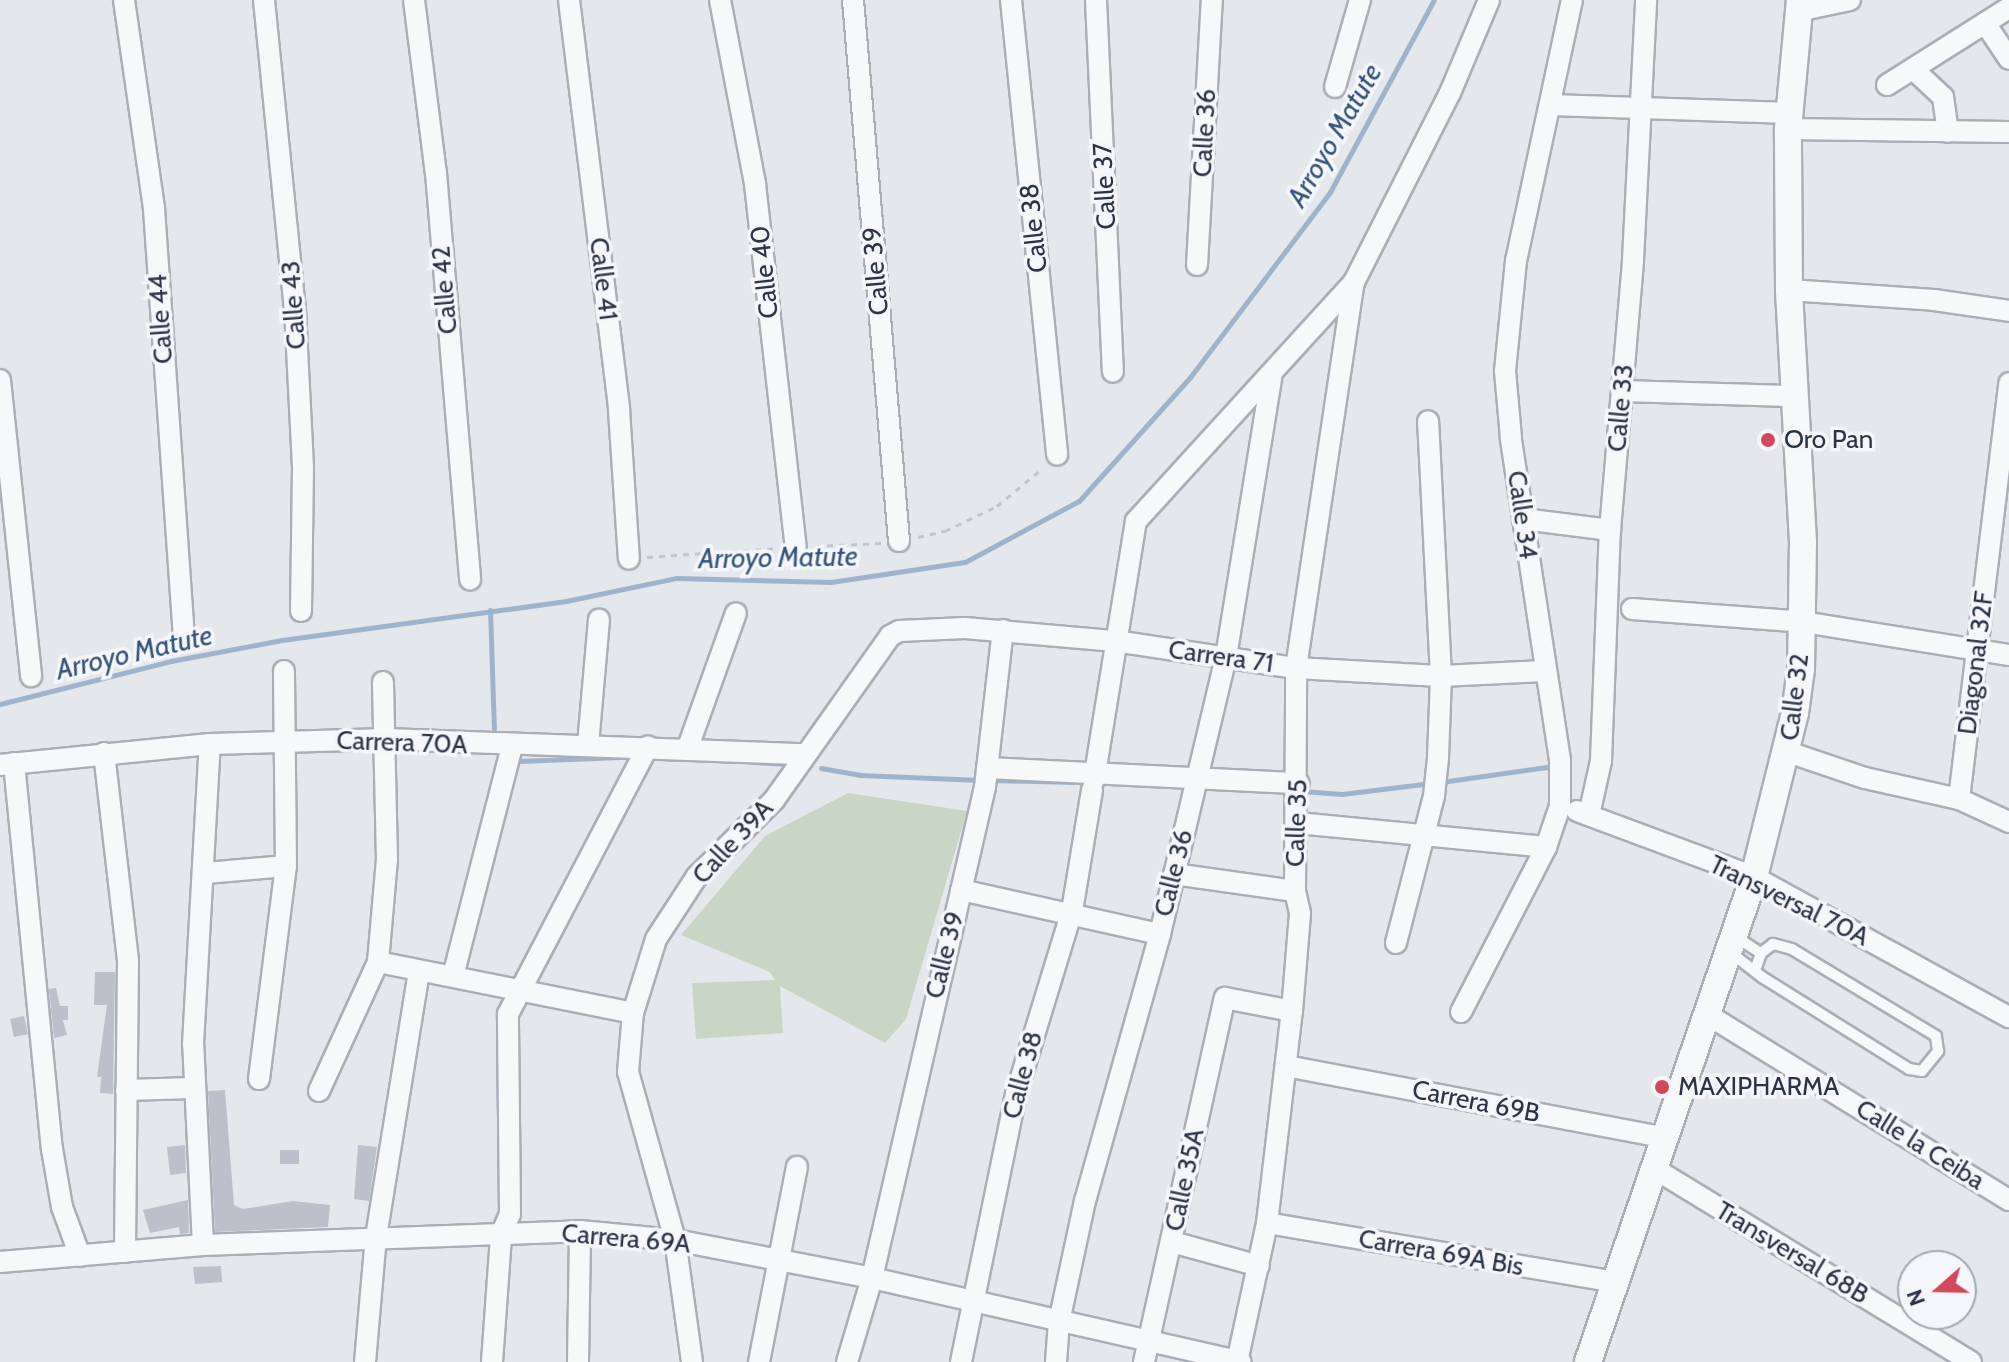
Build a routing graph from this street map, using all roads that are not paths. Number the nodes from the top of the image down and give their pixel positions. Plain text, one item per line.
1 (124, 0) edge
2 (264, 0) edge
3 (414, 0) edge
4 (569, 0) edge
5 (720, 0) edge
6 (853, 0) edge
7 (1011, 0) edge
8 (1096, 0) edge
9 (1212, 0) edge
10 (1360, 0) edge
11 (1489, 0) edge
12 (1572, 0) edge
13 (1646, 0) edge
14 (1850, 0) edge
15 (1799, 6) edge
16 (2009, 8) edge
17 (1985, 23) junction
18 (2009, 59) edge
19 (1913, 69) junction
20 (1887, 85) dead end
21 (1335, 87) dead end
22 (1551, 105) junction
23 (1639, 109) junction
24 (1789, 121) junction
25 (1948, 132) junction
26 (2009, 132) edge
27 (1197, 265) dead end
28 (1354, 282) junction
29 (1789, 290) junction
30 (2009, 311) edge
31 (1113, 372) dead end
32 (1271, 378) junction
33 (0, 380) edge
34 (2009, 383) edge
35 (1624, 391) junction
36 (1796, 396) junction
37 (1428, 421) dead end
38 (1057, 455) road end
39 (1523, 519) junction
40 (1610, 530) junction
41 (899, 541) road end
42 (796, 547) road end
43 (629, 559) road end
44 (470, 580) dead end
45 (1632, 609) dead end
46 (301, 611) dead end
47 (736, 613) dead end
48 (599, 619) dead end
49 (1803, 622) junction
50 (1003, 630) junction
51 (899, 631) joint
52 (184, 639) dead end
53 (1115, 641) junction
54 (1978, 652) junction
55 (2009, 655) edge
56 (1226, 657) junction
57 (1296, 668) junction
58 (284, 671) dead end
59 (1544, 671) junction
60 (31, 676) dead end
61 (1441, 676) junction
62 (383, 682) dead end
63 (387, 739) junction
64 (286, 742) junction
65 (210, 744) junction
66 (588, 745) junction
67 (648, 746) junction
68 (512, 747) junction
69 (688, 747) junction
70 (1788, 752) junction
71 (104, 753) junction
72 (804, 754) junction
73 (7, 764) edge
74 (986, 776) junction
75 (1094, 782) junction
76 (1196, 784) junction
77 (1298, 789) junction
78 (1959, 799) junction
79 (1560, 806) junction
80 (1589, 815) junction
81 (2009, 822) edge
82 (1297, 823) junction
83 (1425, 832) junction
84 (1546, 847) junction
85 (286, 866) junction
86 (206, 873) junction
87 (1174, 874) junction
88 (1754, 877) junction
89 (961, 890) junction
90 (1295, 891) junction
91 (1072, 911) junction
92 (1160, 934) junction
93 (1396, 943) dead end
94 (1731, 943) junction
95 (1761, 953) junction
96 (378, 962) junction
97 (1755, 970) junction
98 (419, 971) junction
99 (453, 976) junction
100 (522, 990) junction
101 (1292, 1011) junction
102 (1461, 1012) dead end
103 (633, 1013) junction
104 (1708, 1015) junction
105 (2009, 1017) edge
106 (1286, 1066) junction
107 (259, 1079) dead end
108 (193, 1088) junction
109 (126, 1090) junction
110 (319, 1091) dead end
111 (1666, 1138) junction
112 (797, 1167) dead end
113 (1655, 1169) junction
114 (2009, 1200) edge
115 (1267, 1223) junction
116 (580, 1231) junction
117 (501, 1235) junction
118 (376, 1237) junction
119 (675, 1240) junction
120 (1172, 1242) junction
121 (203, 1245) junction
122 (125, 1252) junction
123 (80, 1256) junction
124 (0, 1262) edge
125 (781, 1262) junction
126 (1259, 1266) junction
127 (872, 1278) junction
128 (1615, 1282) junction
129 (973, 1300) junction
130 (1059, 1322) junction
131 (1146, 1352) edge
132 (365, 1362) edge
133 (492, 1362) edge
134 (578, 1362) edge
135 (692, 1362) edge
136 (759, 1362) edge
137 (847, 1362) edge
138 (961, 1362) edge
139 (1056, 1362) edge
140 (1238, 1362) edge
141 (1588, 1362) edge
142 (1971, 1362) edge

1 - 52 street, Calle 44
2 - 46 street, Calle 43
3 - 44 street, Calle 42
4 - 43 street, Calle 41
5 - 42 street, Calle 40
6 - 41 street, Calle 39
7 - 38 street, Calle 38
8 - 31 street, Calle 37
9 - 27 street, Calle 36
10 - 21 street
11 - 28 street
12 - 22 street, Calle 34
13 - 23 street, Calle 33
14 - 15 street
15 - 24 street, Calle 32
16 - 17 street
17 - 18 street
17 - 19 street
19 - 20 street
19 - 25 street
22 - 23 street
22 - 39 street, Calle 34
23 - 24 street
23 - 35 street, Calle 33
24 - 25 street
24 - 29 street, Calle 32
25 - 26 street
28 - 32 street
28 - 57 street, Calle 35
29 - 30 street
29 - 36 street, Calle 32
32 - 53 street, Calle 38
32 - 56 street, Calle 36
33 - 60 street
34 - 54 street, Diagonal 32F
35 - 36 street
35 - 40 street, Calle 33
36 - 49 street, Calle 32
37 - 61 street
39 - 40 street
39 - 59 street, Calle 34
40 - 80 street, Calle 33
45 - 49 street
47 - 69 street
48 - 66 street
49 - 54 street
49 - 70 street, Calle 32
50 - 51 street, Carrera 71
50 - 53 street, Carrera 71
50 - 74 street, Calle 39
51 - 72 street, Calle 39A
53 - 56 street, Carrera 71
53 - 75 street, Calle 38
54 - 55 street
54 - 78 street, Diagonal 32F
56 - 57 street, Carrera 71
56 - 76 street, Calle 36
57 - 61 street, Carrera 71
57 - 77 street, Calle 35
58 - 64 street
59 - 61 street, Carrera 71
59 - 79 street, Calle 34
61 - 83 street
62 - 63 street
63 - 64 street, Carrera 70A
63 - 68 street, Carrera 70A
63 - 96 street
64 - 65 street, Carrera 70A
64 - 85 street
65 - 71 street, Carrera 70A
65 - 86 street
66 - 67 street, Carrera 70A
66 - 68 street, Carrera 70A
67 - 69 street, Carrera 70A
67 - 100 street
68 - 99 street
69 - 72 street, Carrera 70A
70 - 78 street
70 - 88 street, Calle 32
71 - 73 street, Carrera 70A
71 - 109 street
72 - 103 street, Calle 39A
73 - 123 street
74 - 75 street
74 - 89 street, Calle 39
75 - 76 street
75 - 91 street, Calle 38
76 - 77 street
76 - 87 street, Calle 36
77 - 82 street, Calle 35
78 - 81 street
79 - 80 street, Transversal 70A
79 - 84 street, Calle 34
80 - 88 street, Transversal 70A
82 - 83 street
82 - 90 street, Calle 35
83 - 84 street
83 - 93 street
84 - 102 street, Calle 34
85 - 86 street
85 - 107 street
86 - 108 street
87 - 90 street
87 - 92 street, Calle 36
88 - 94 street, Calle 32
88 - 105 street, Transversal 70A
89 - 91 street
89 - 127 street, Calle 39
90 - 101 street, Calle 35
91 - 92 street
91 - 129 street, Calle 38
92 - 130 street, Calle 36
94 - 95 lane
94 - 97 lane
94 - 104 street, Calle 32
95 - 97 lane
95 - 97 lane
96 - 98 street
96 - 110 street
98 - 99 street
98 - 118 street
99 - 100 street
100 - 103 street
100 - 117 street
101 - 106 street, Calle 35
101 - 120 street, Calle 35A
103 - 119 street, Calle 39A
104 - 111 street, Calle 32
104 - 114 street, Calle la Ceiba
106 - 111 street, Carrera 69B
106 - 115 street, Calle 35
108 - 109 street
108 - 121 street
109 - 122 street
111 - 113 street, Calle 32
112 - 125 street
113 - 128 street, Calle 32
113 - 142 street, Transversal 68B
115 - 126 street, Calle 35
115 - 128 street, Carrera 69A Bis
116 - 117 street, Carrera 69A
116 - 119 street, Carrera 69A
116 - 134 street
117 - 118 street, Carrera 69A
117 - 133 street
118 - 121 street, Carrera 69A
118 - 132 street
119 - 125 street, Carrera 69A
119 - 135 street, Calle 39A
120 - 126 street
120 - 131 street, Calle 35A
121 - 122 street, Carrera 69A
122 - 123 street, Carrera 69A
123 - 124 street, Carrera 69A
125 - 127 street, Carrera 69A
125 - 136 street
126 - 140 street, Calle 35
127 - 129 street, Carrera 69A
127 - 137 street, Calle 39
128 - 141 street, Calle 32
129 - 130 street, Carrera 69A
129 - 138 street, Calle 38
130 - 131 street, Carrera 69A
130 - 139 street, Calle 36
131 - 140 street, Carrera 69A

